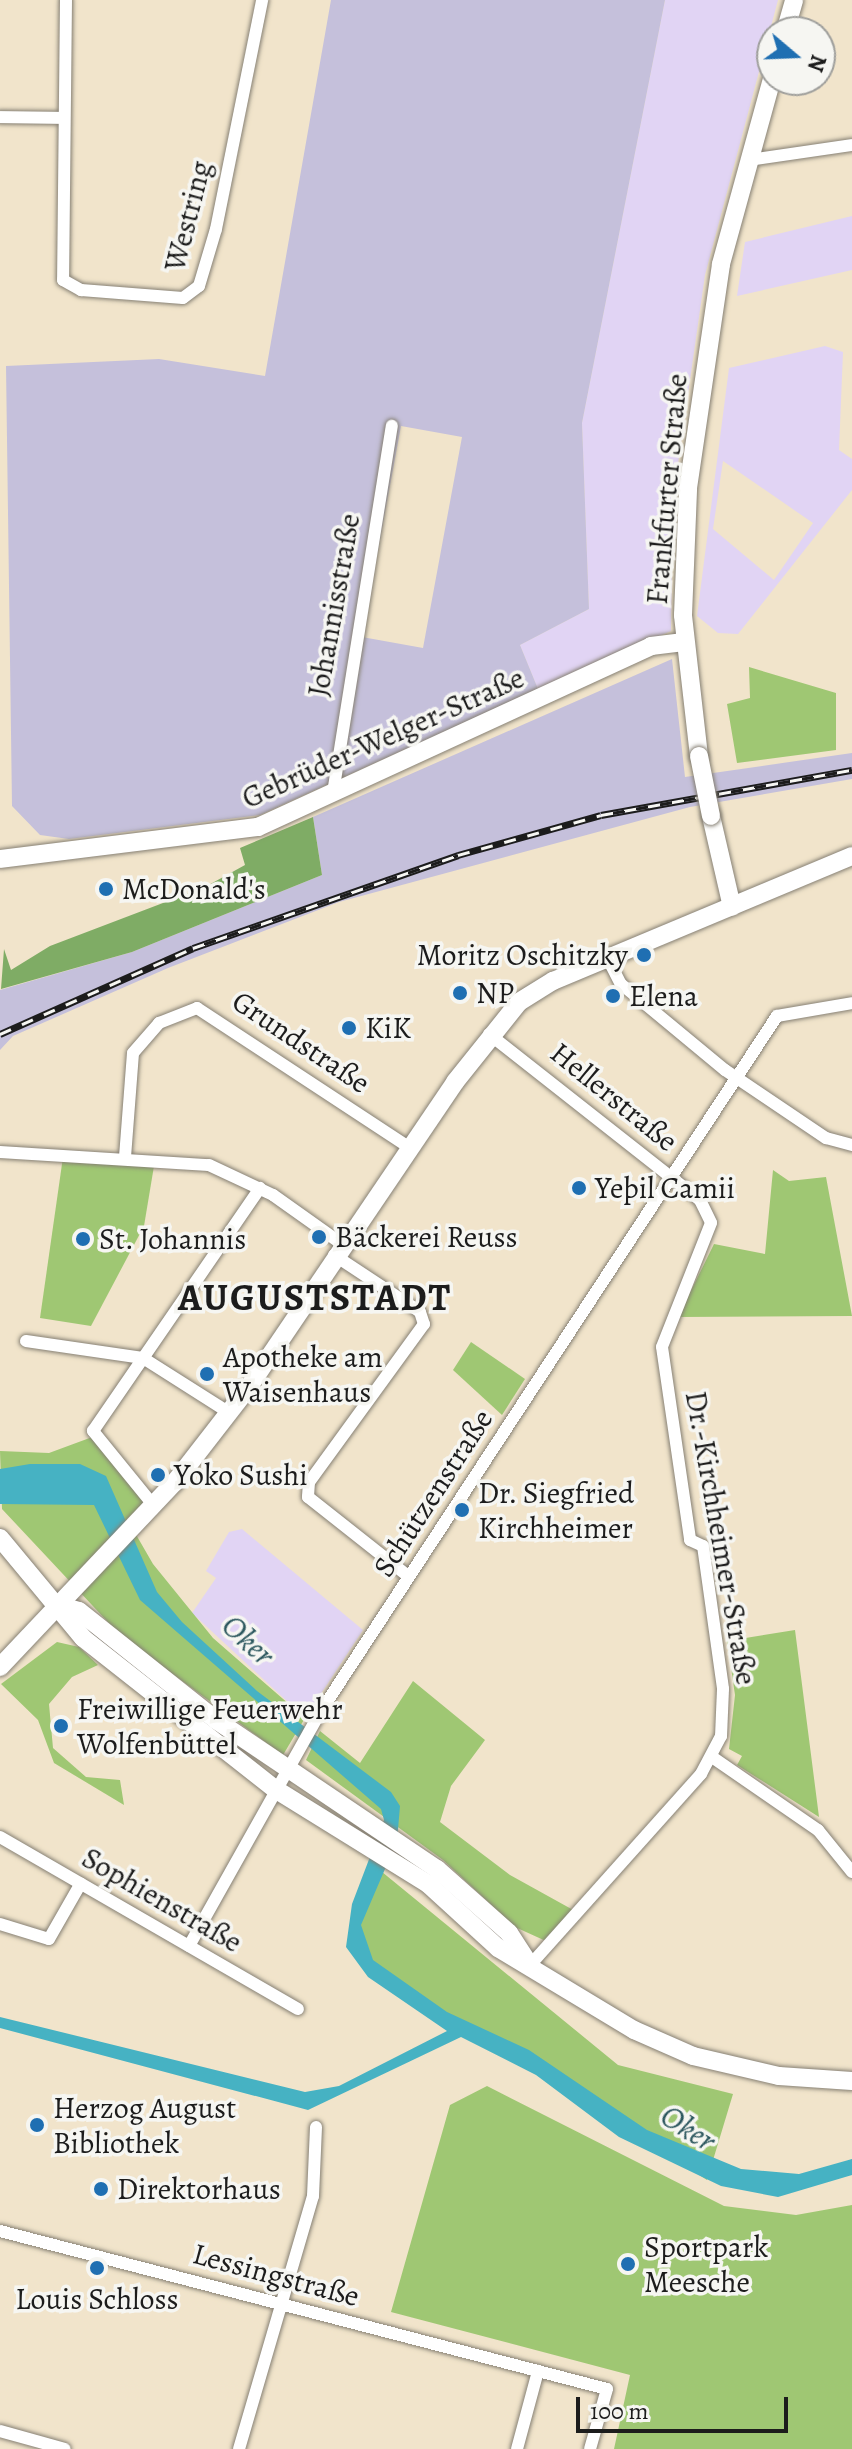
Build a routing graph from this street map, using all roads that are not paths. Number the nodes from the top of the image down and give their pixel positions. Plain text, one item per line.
1 (66, 0) edge
2 (262, 0) edge
3 (767, 96) edge
4 (0, 117) edge
5 (64, 118) junction
6 (852, 145) edge
7 (749, 160) junction
8 (392, 426) dead end
9 (684, 642) junction
10 (333, 793) junction
11 (852, 856) edge
12 (0, 859) edge
13 (732, 907) junction
14 (607, 957) junction
15 (852, 1003) edge
16 (489, 1034) junction
17 (737, 1078) junction
18 (852, 1145) edge
19 (409, 1147) junction
20 (0, 1152) edge
21 (125, 1157) junction
22 (671, 1176) junction
23 (260, 1188) junction
24 (338, 1249) junction
25 (662, 1337) joint
26 (26, 1341) dead end
27 (143, 1358) junction
28 (228, 1412) junction
29 (154, 1506) junction
30 (0, 1538) edge
31 (408, 1576) junction
32 (59, 1605) junction
33 (0, 1667) edge
34 (712, 1757) junction
35 (286, 1770) junction
36 (275, 1789) junction
37 (0, 1837) edge
38 (852, 1872) edge
39 (81, 1883) junction
40 (0, 1924) edge
41 (189, 1946) junction
42 (530, 1965) junction
43 (298, 2009) dead end
44 (852, 2081) edge
45 (316, 2127) dead end
46 (0, 2231) edge
47 (282, 2303) junction
48 (538, 2371) junction
49 (0, 2431) edge
50 (65, 2449) edge
51 (239, 2449) edge
52 (517, 2449) edge
53 (590, 2449) edge

1 - 5 street, Westring
2 - 5 street, Westring
3 - 7 main road, Frankfurter Straße
4 - 5 street
6 - 7 street
7 - 9 main road, Frankfurter Straße
8 - 10 street, Johannisstraße
9 - 10 main road, Gebrüder-Welger-Straße
9 - 13 main road, Frankfurter Straße, bridge
10 - 12 main road, Gebrüder-Welger-Straße
11 - 13 main road
13 - 14 main road
14 - 16 main road
14 - 17 street
15 - 17 street, Schützenstraße
16 - 19 main road
16 - 22 street, Hellerstraße
17 - 18 street
17 - 22 street, Schützenstraße
19 - 21 street, Grundstraße
19 - 24 main road
20 - 21 street
21 - 23 street
22 - 25 street, Hellerstraße
22 - 31 street, Schützenstraße
23 - 24 street
23 - 27 street
24 - 28 main road
24 - 31 street
25 - 34 street, Dr.-Kirchheimer-Straße
26 - 27 street
27 - 28 street
27 - 29 street
28 - 29 main road
29 - 32 main road
30 - 32 main road
31 - 35 street, Schützenstraße
32 - 33 main road
32 - 35 main road
32 - 36 main road
34 - 38 street
34 - 42 street, Dr.-Kirchheimer-Straße
35 - 36 street, Schützenstraße
35 - 42 main road
36 - 41 street, Schützenstraße
36 - 42 main road
37 - 39 street, Sophienstraße
39 - 40 street
39 - 41 street, Sophienstraße
41 - 43 street, Sophienstraße
42 - 44 main road
45 - 47 street
46 - 47 street, Lessingstraße
47 - 48 street, Lessingstraße
47 - 51 street
48 - 52 street
48 - 53 street, Lessingstraße
49 - 50 street

